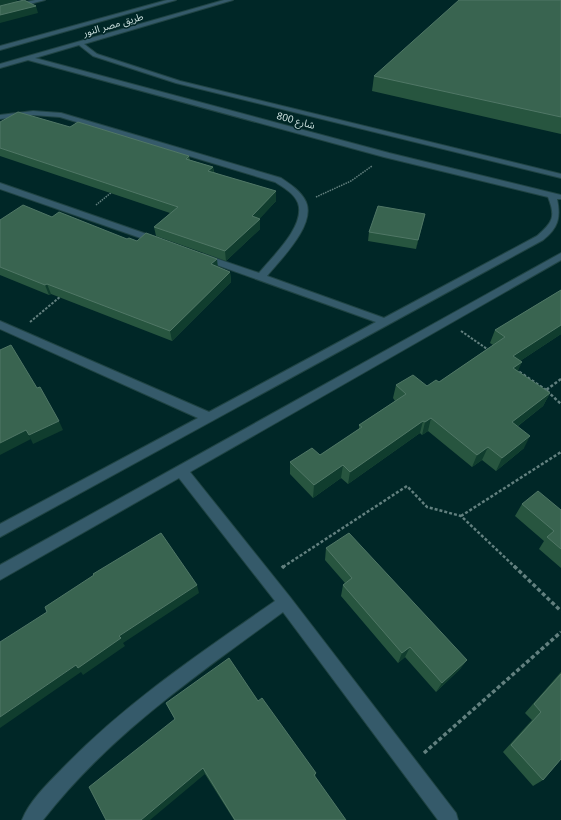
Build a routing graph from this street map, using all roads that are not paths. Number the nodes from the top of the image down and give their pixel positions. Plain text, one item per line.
1 (42, 0) edge
2 (173, 0) edge
3 (230, 0) edge
4 (0, 10) edge
5 (80, 43) junction
6 (0, 48) edge
7 (27, 58) junction
8 (0, 66) edge
9 (0, 117) edge
10 (561, 176) edge
11 (1, 187) edge
12 (556, 197) edge
13 (166, 244) edge
14 (195, 254) edge
15 (561, 256) edge
16 (260, 278) junction
17 (385, 322) junction
18 (6, 330) edge
19 (209, 417) junction
20 (181, 471) junction
21 (0, 531) edge
22 (0, 573) edge
23 (285, 602) junction
24 (31, 820) edge
25 (449, 820) edge

1 - 4 street
2 - 6 street, طريق مصر النور
3 - 5 street, طريق مصر النور
5 - 7 street, طريق مصر النور
5 - 10 street, شارع 800
7 - 8 street, طريق مصر النور
7 - 12 street, شارع 800
9 - 16 street
11 - 13 street
12 - 17 street
14 - 16 street
15 - 20 street
16 - 17 street
17 - 19 street
18 - 19 street
19 - 21 street
20 - 22 street
20 - 23 street
23 - 24 street
23 - 25 street

